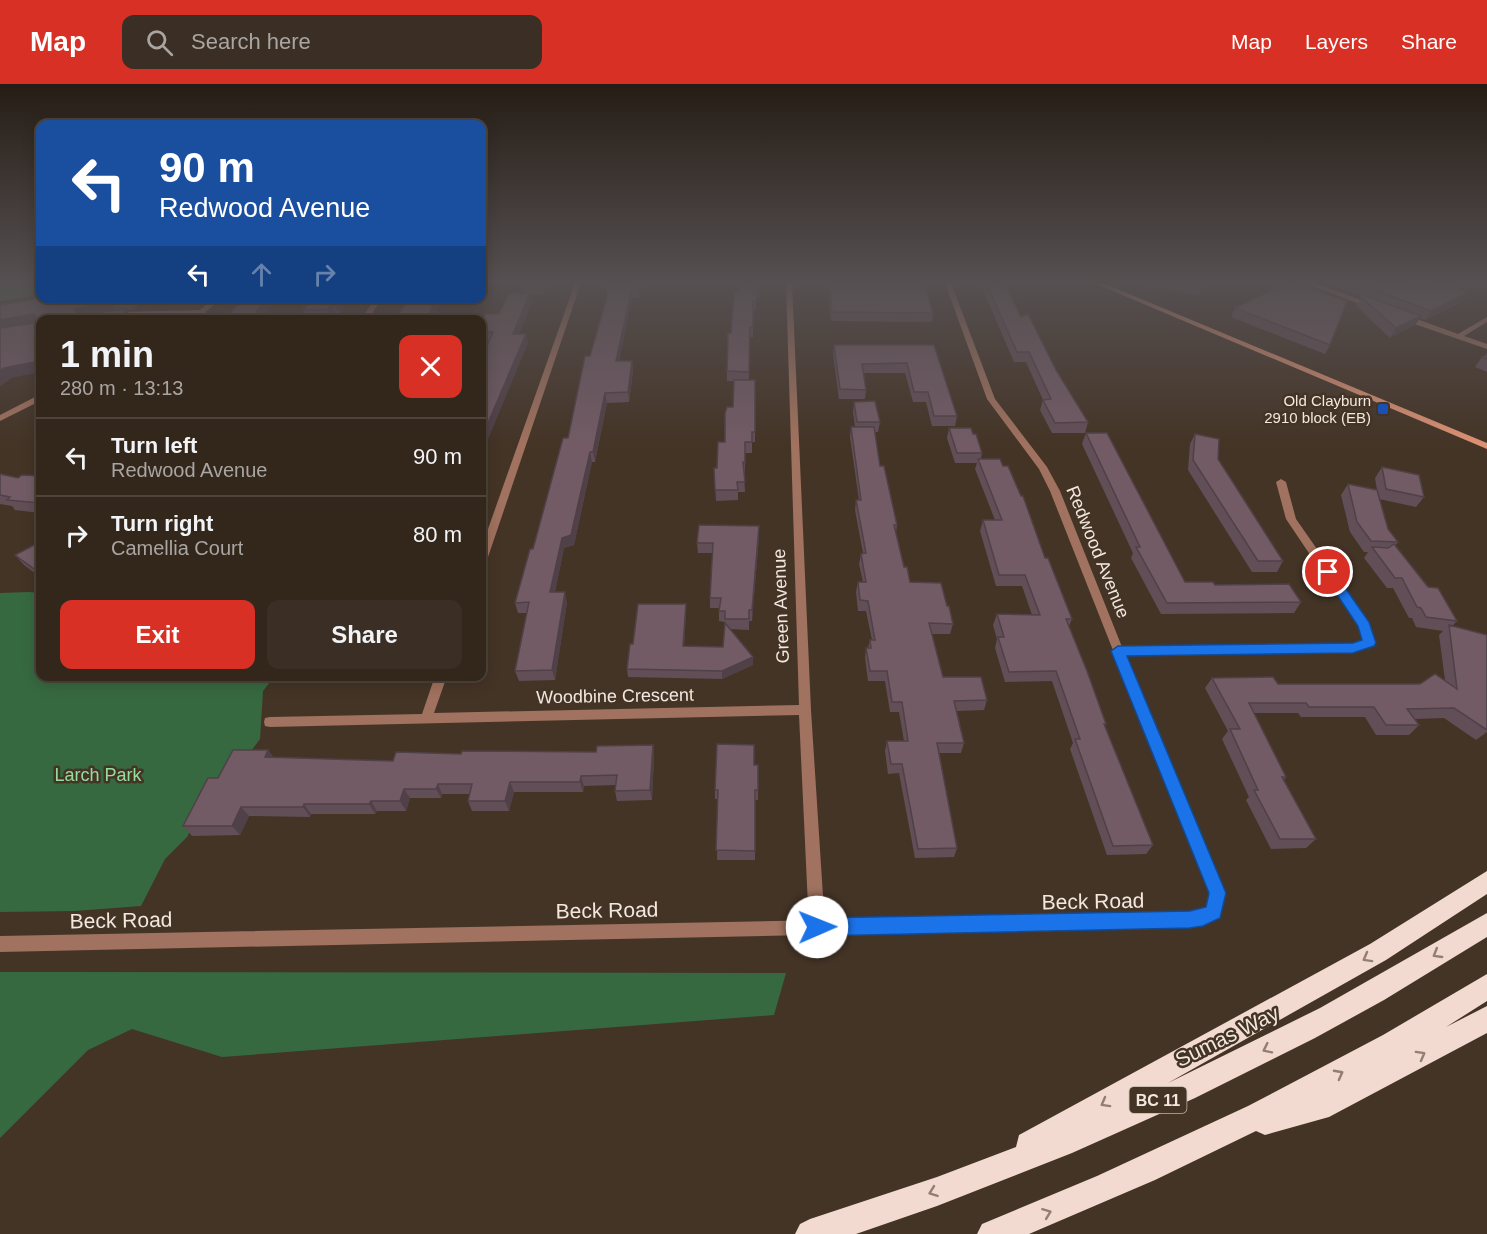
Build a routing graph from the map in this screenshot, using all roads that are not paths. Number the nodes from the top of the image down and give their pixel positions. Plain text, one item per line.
1 (559, 337) edge
2 (791, 337) edge
3 (968, 337) edge
4 (1225, 337) edge
5 (1458, 337) edge
6 (1487, 347) edge
7 (36, 400) edge
8 (0, 418) edge
9 (1487, 446) edge
10 (1281, 482) dead end
11 (486, 548) edge
12 (1118, 651) junction
13 (439, 681) edge
14 (805, 710) junction
15 (426, 719) junction
16 (270, 722) dead end
17 (1487, 881) edge
18 (1213, 912) joint
19 (1487, 924) edge
20 (817, 927) junction
21 (0, 944) edge
22 (1487, 986) edge
23 (1487, 1018) edge
24 (1231, 1130) junction
25 (966, 1180) junction
26 (810, 1234) edge
27 (992, 1234) edge

1 - 11 street
2 - 14 street, Green Avenue
3 - 12 street, Redwood Avenue
4 - 9 main road
5 - 6 street
7 - 8 street
10 - 12 street
12 - 18 street, Redwood Avenue
13 - 15 street
14 - 15 street, Woodbine Crescent
14 - 20 street, Green Avenue
15 - 16 street, Woodbine Crescent
17 -> 25 highway
18 - 20 street, Beck Road
19 -> 25 highway, Sumas Way / BC 11
20 - 21 street, Beck Road
24 -> 22 highway
24 -> 23 highway
27 -> 24 highway
25 -> 26 highway, Sumas Way / BC 11

